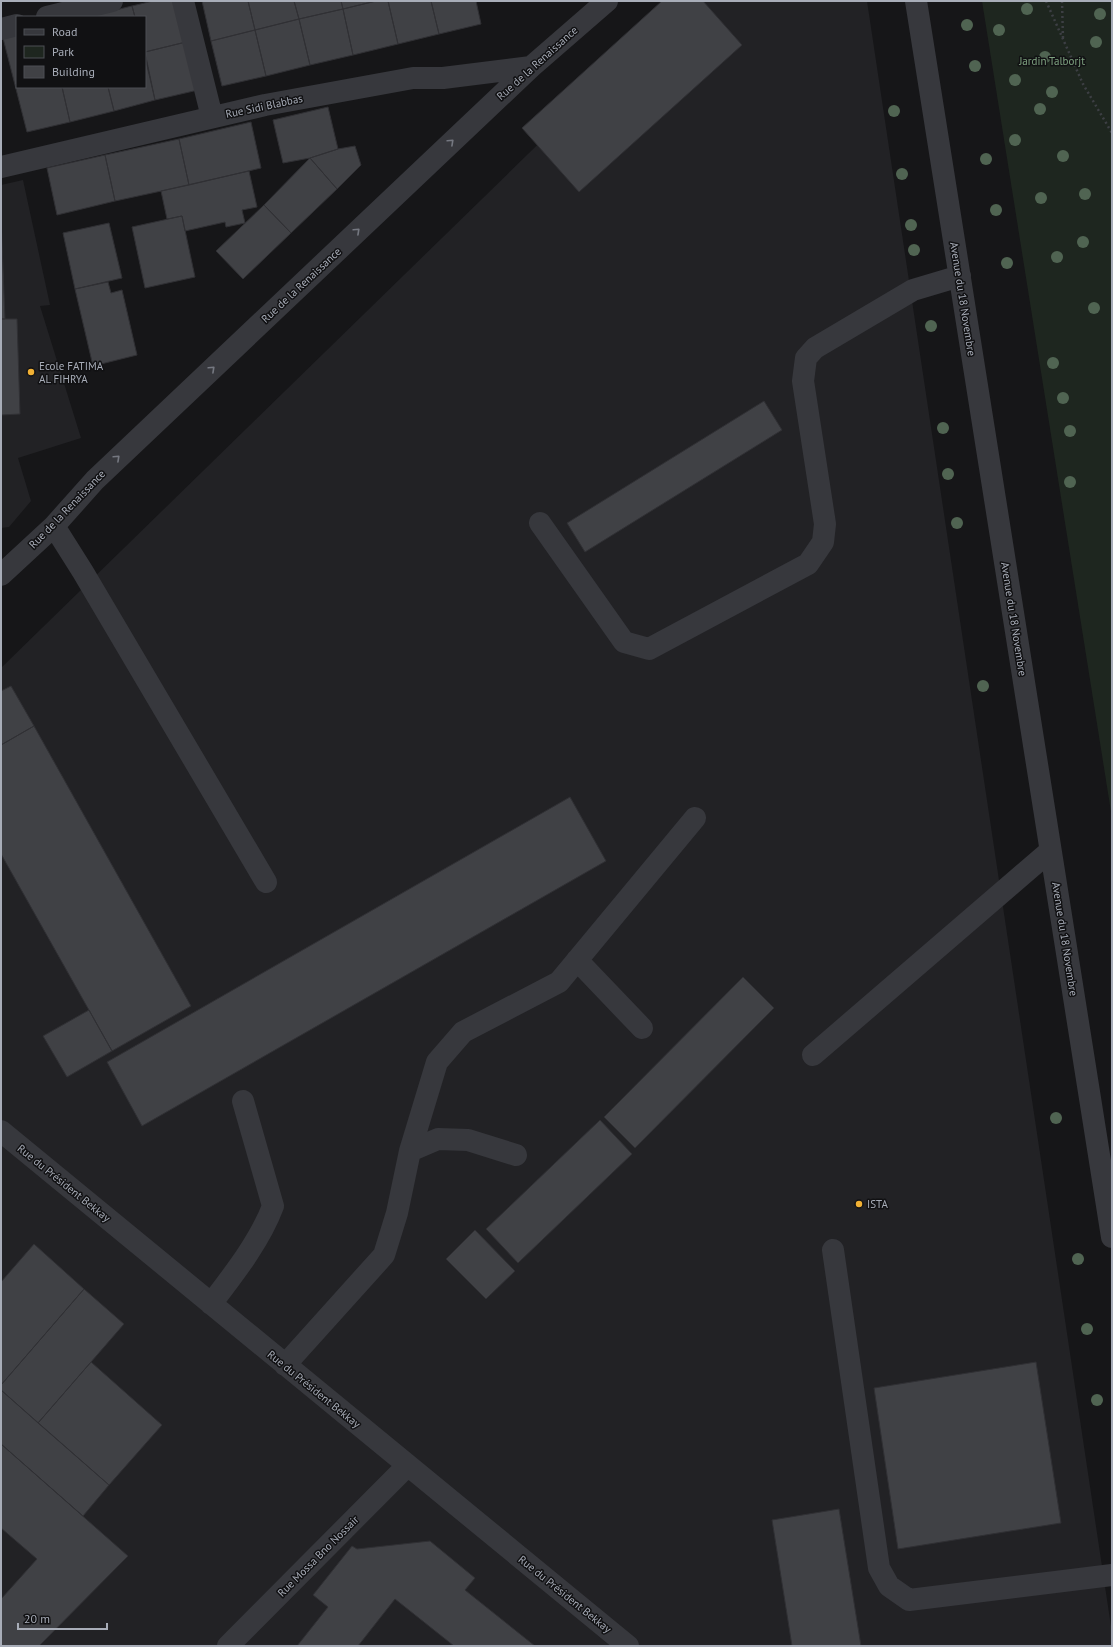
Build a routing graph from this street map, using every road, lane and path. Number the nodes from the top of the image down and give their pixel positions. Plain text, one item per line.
1 (112, 1) edge
2 (183, 1) edge
3 (607, 1) edge
4 (916, 1) edge
5 (1046, 1) edge
6 (1062, 1) edge
7 (51, 16) edge
8 (16, 24) edge
9 (1, 28) edge
10 (1063, 41) junction
11 (531, 67) junction
12 (212, 117) junction
13 (1112, 133) edge
14 (1, 168) edge
15 (960, 276) junction
16 (540, 524) dead end
17 (54, 526) junction
18 (1, 575) edge
19 (695, 818) dead end
20 (1050, 851) junction
21 (266, 882) dead end
22 (577, 960) junction
23 (642, 1028) dead end
24 (813, 1055) dead end
25 (243, 1100) dead end
26 (1, 1131) edge
27 (410, 1151) junction
28 (516, 1155) dead end
29 (1112, 1237) edge
30 (833, 1250) dead end
31 (211, 1304) junction
32 (285, 1365) junction
33 (407, 1466) junction
34 (1112, 1575) edge
35 (228, 1646) edge
36 (628, 1646) edge

1 - 7 street
2 - 12 street
3 - 11 street, Rue de la Renaissance
4 - 15 street, Avenue du 18 Novembre
5 - 10 path
6 - 10 path
8 - 9 street
10 - 13 path
11 - 12 street, Rue Sidi Blabbas
17 -> 11 street, Rue de la Renaissance
12 - 14 street, Rue Sidi Blabbas
15 - 16 street
15 - 20 street, Avenue du 18 Novembre
17 - 18 street, Rue de la Renaissance
17 - 21 street
19 - 22 street
20 - 24 street
20 - 29 street, Avenue du 18 Novembre
22 - 23 street
22 - 27 street
25 - 31 street
26 - 31 street, Rue du Président Bekkay
27 - 28 street
27 - 32 street
30 - 34 street
31 - 32 street, Rue du Président Bekkay
32 - 33 street, Rue du Président Bekkay
33 - 35 street, Rue Mossa Bno Nossair
33 - 36 street, Rue du Président Bekkay

